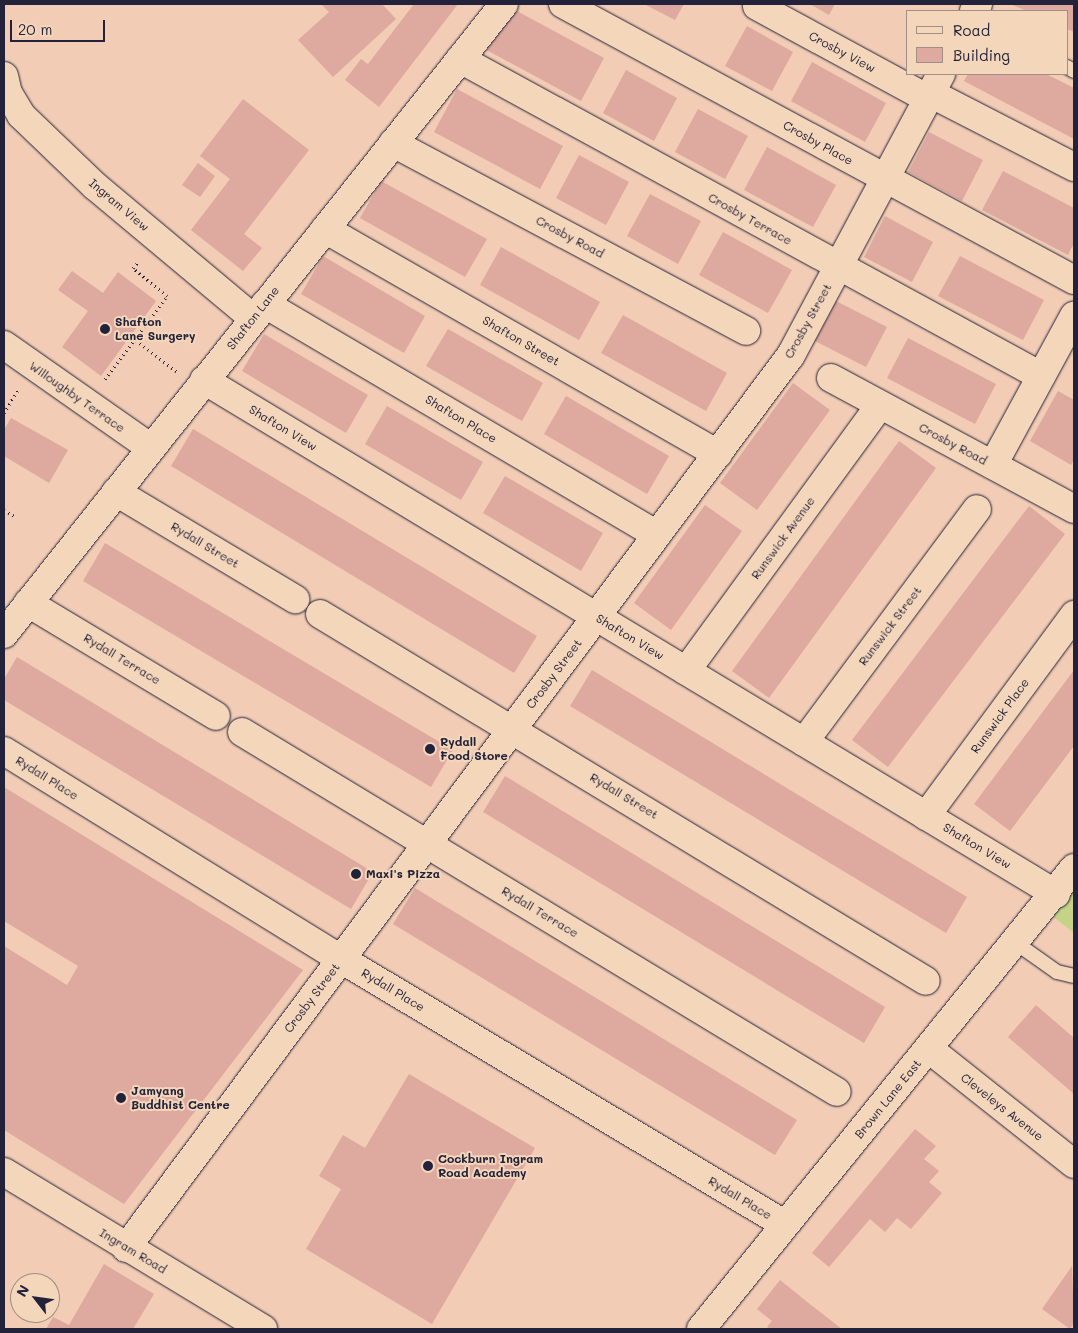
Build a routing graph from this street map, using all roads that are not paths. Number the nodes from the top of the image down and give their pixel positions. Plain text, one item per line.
1 (504, 4) edge
2 (563, 4) edge
3 (757, 6) dead end
4 (460, 58) junction
5 (4, 76) edge
6 (933, 88) edge
7 (393, 143) junction
8 (1074, 167) edge
9 (885, 179) junction
10 (325, 229) junction
11 (838, 267) junction
12 (1074, 280) edge
13 (259, 311) junction
14 (1074, 316) edge
15 (746, 332) dead end
16 (4, 345) edge
17 (1041, 376) junction
18 (831, 378) dead end
19 (201, 384) junction
20 (880, 405) junction
21 (151, 448) junction
22 (718, 454) junction
23 (993, 465) junction
24 (116, 492) junction
25 (977, 509) dead end
26 (1074, 509) edge
27 (657, 535) junction
28 (295, 599) dead end
29 (28, 603) junction
30 (320, 614) dead end
31 (1074, 615) edge
32 (596, 618) junction
33 (4, 634) edge
34 (686, 670) junction
35 (216, 716) dead end
36 (513, 728) junction
37 (242, 732) dead end
38 (804, 742) junction
39 (4, 751) edge
40 (926, 816) junction
41 (428, 844) junction
42 (1074, 868) edge
43 (1056, 894) junction
44 (1016, 943) junction
45 (341, 959) junction
46 (1074, 976) edge
47 (926, 981) dead end
48 (929, 1049) junction
49 (837, 1092) dead end
50 (1074, 1164) edge
51 (4, 1172) edge
52 (784, 1224) junction
53 (126, 1248) junction
54 (263, 1329) edge
55 (701, 1329) edge

1 - 4 street, Shafton Lane
2 - 9 street, Crosby Place
3 - 6 street, Crosby View
4 - 7 street, Shafton Lane
4 - 11 street, Crosby Terrace
5 - 13 street, Ingram View
6 - 8 street, Crosby View
6 - 9 street, Crosby Street
7 - 10 street, Shafton Lane
7 - 15 street, Crosby Road
9 - 11 street, Crosby Street
9 - 12 street, Crosby Place
10 - 13 street, Shafton Lane
10 - 22 street, Shafton Street
11 - 17 street, Crosby Terrace
11 - 22 street, Crosby Street
13 - 19 street, Shafton Lane
13 - 27 street, Shafton Place
14 - 17 street
16 - 21 street, Willoughby Terrace
17 - 23 street
18 - 20 street, Crosby Road
19 - 21 street, Shafton Lane
19 - 32 street, Shafton View
20 - 23 street, Crosby Road
20 - 34 street, Runswick Avenue
21 - 24 street, Shafton Lane
22 - 27 street, Crosby Street
23 - 26 street, Crosby Road
24 - 28 street, Rydall Street
24 - 29 street, Shafton Lane
25 - 38 street, Runswick Street
27 - 32 street, Crosby Street
29 - 33 street, Shafton Lane
29 - 35 street, Rydall Terrace
30 - 36 street, Rydall Street
31 - 40 street, Runswick Place
32 - 34 street, Shafton View
32 - 36 street, Crosby Street
34 - 38 street, Shafton View
36 - 41 street, Crosby Street
36 - 47 street, Rydall Street
37 - 41 street, Rydall Terrace
38 - 40 street, Shafton View
39 - 45 street, Rydall Place
40 - 43 street, Shafton View
41 - 45 street, Crosby Street
41 - 49 street, Rydall Terrace
42 - 43 street, Brown Lane East
43 - 44 street, Brown Lane East
44 - 46 lane
44 - 48 street, Brown Lane East
45 - 52 street, Rydall Place
45 - 53 street, Crosby Street
48 - 50 street, Cleveleys Avenue
48 - 52 street, Brown Lane East
51 - 53 street, Ingram Road
52 - 55 street, Brown Lane East
53 - 54 street, Ingram Road

